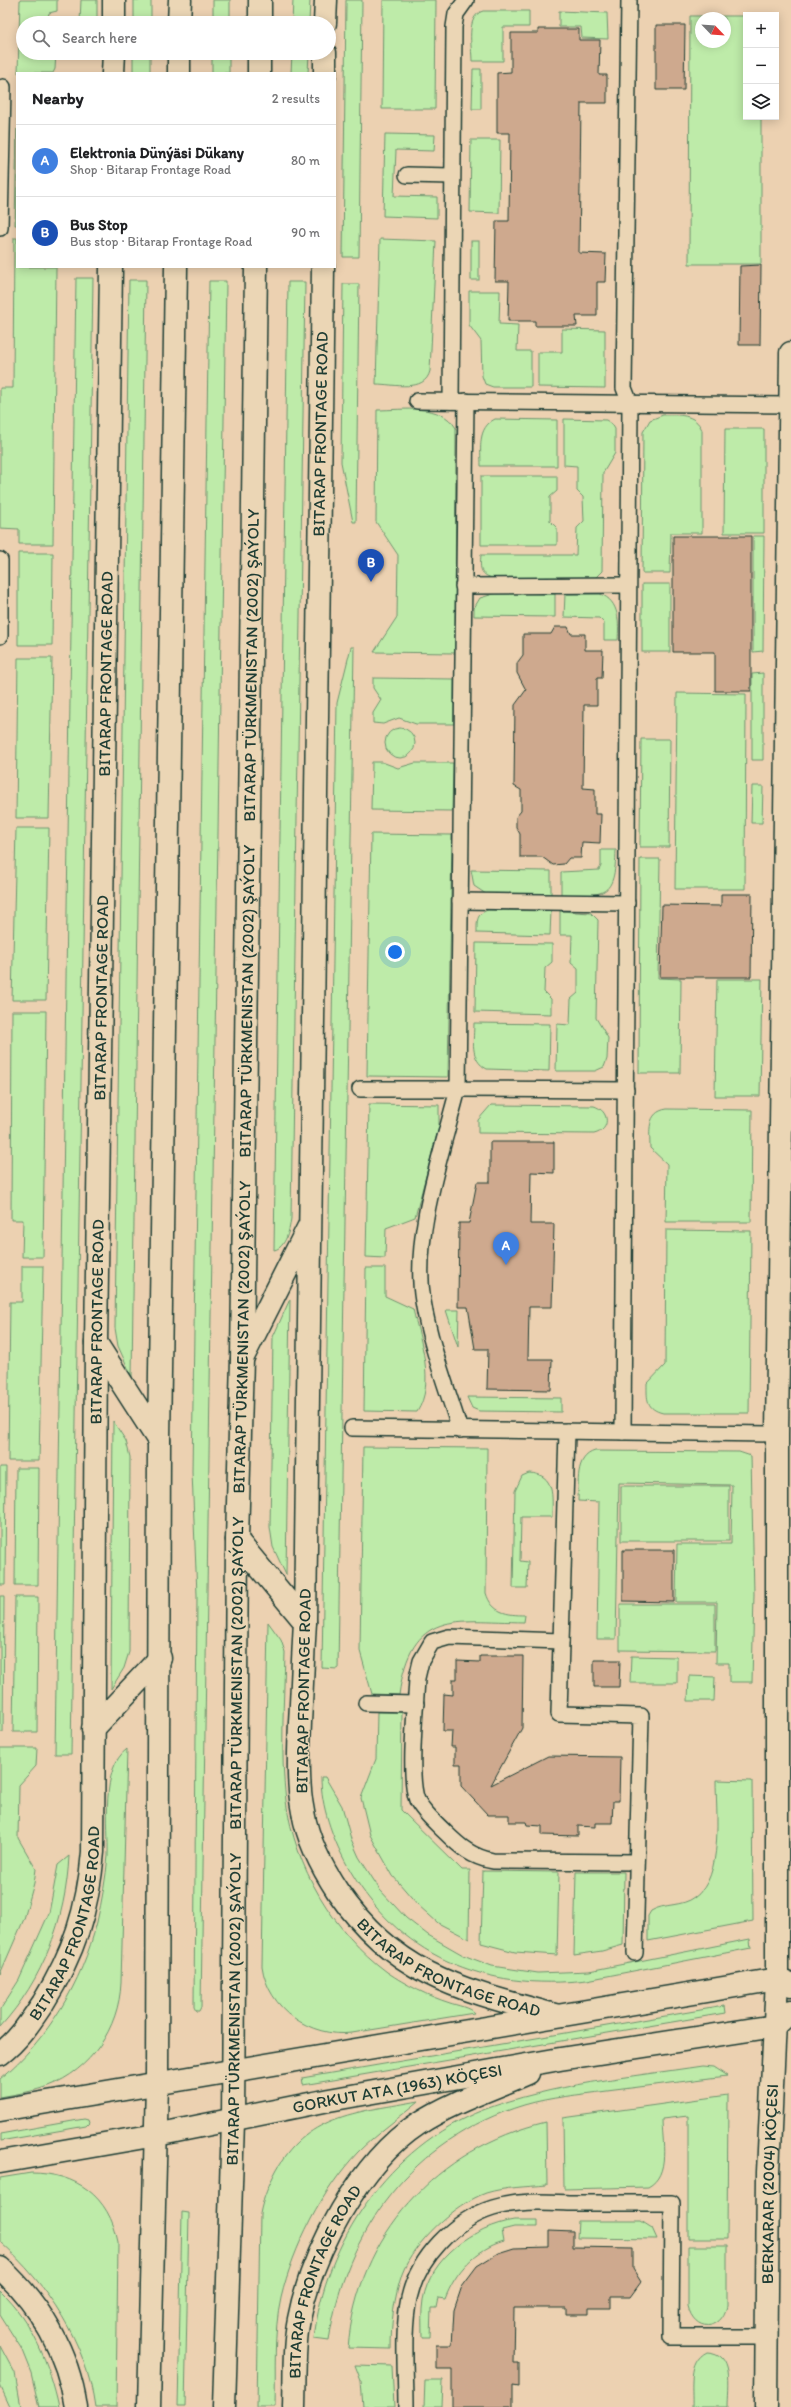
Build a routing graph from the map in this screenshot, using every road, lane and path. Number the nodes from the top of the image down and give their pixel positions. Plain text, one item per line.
1 (114, 0) edge
2 (180, 0) edge
3 (260, 0) edge
4 (326, 0) edge
5 (466, 0) edge
6 (629, 0) edge
7 (114, 16) edge
8 (179, 16) edge
9 (260, 16) edge
10 (325, 16) edge
11 (114, 60) edge
12 (179, 60) edge
13 (259, 60) edge
14 (325, 60) edge
15 (113, 72) edge
16 (179, 72) edge
17 (259, 72) edge
18 (325, 72) edge
19 (3, 87) dead end
20 (407, 174) dead end
21 (452, 176) junction
22 (0, 228) edge
23 (111, 268) edge
24 (176, 268) edge
25 (256, 268) edge
26 (322, 268) edge
27 (791, 354) edge
28 (417, 401) dead end
29 (451, 401) junction
30 (466, 401) junction
31 (630, 403) junction
32 (791, 405) edge
33 (790, 446) edge
34 (0, 560) edge
35 (463, 586) junction
36 (628, 586) junction
37 (0, 636) edge
38 (788, 750) edge
39 (460, 901) junction
40 (627, 903) junction
41 (360, 1089) dead end
42 (458, 1089) junction
43 (626, 1090) junction
44 (310, 1225) junction
45 (96, 1343) junction
46 (242, 1359) junction
47 (352, 1428) dead end
48 (460, 1430) junction
49 (567, 1431) junction
50 (623, 1432) junction
51 (777, 1434) junction
52 (159, 1441) junction
53 (237, 1540) junction
54 (304, 1622) junction
55 (561, 1641) junction
56 (160, 1658) junction
57 (366, 1703) dead end
58 (416, 1704) junction
59 (93, 1729) junction
60 (637, 1862) junction
61 (635, 1953) dead end
62 (784, 1982) edge
63 (791, 2012) edge
64 (555, 2015) junction
65 (775, 2026) junction
66 (0, 2054) edge
67 (560, 2059) junction
68 (232, 2070) junction
69 (157, 2083) junction
70 (0, 2110) edge
71 (233, 2121) junction
72 (156, 2135) junction
73 (0, 2162) edge
74 (0, 2268) edge
75 (766, 2337) junction
76 (76, 2407) edge
77 (149, 2407) edge
78 (224, 2407) edge
79 (294, 2407) edge
80 (406, 2407) edge
81 (766, 2407) edge

1 - 7 street
2 - 8 street
3 - 9 street
4 - 10 street
5 - 21 lane
6 - 31 lane
11 - 15 street
12 - 16 street
13 - 17 street
14 - 18 street
19 - 22 lane
20 - 21 lane
21 - 29 lane
23 - 45 street, BITARAP FRONTAGE ROAD
24 - 52 street
25 - 46 street, BITARAP TÜRKMENISTAN (2002) ŞAÝOLY
26 - 44 street, BITARAP FRONTAGE ROAD
27 - 32 street, BERKARAR (2004) KÖÇESI
28 - 29 lane
29 - 30 lane
30 - 31 lane
30 - 35 lane
31 - 32 lane
31 - 36 lane
32 - 33 street, BERKARAR (2004) KÖÇESI
33 - 38 street, BERKARAR (2004) KÖÇESI
34 - 37 lane
35 - 36 lane
35 - 39 lane
36 - 40 lane
38 - 51 street, BERKARAR (2004) KÖÇESI
39 - 40 lane
39 - 42 lane
40 - 43 lane
41 - 42 lane
42 - 43 lane
42 - 48 lane
43 - 50 lane
44 - 46 street, BITARAP FRONTAGE ROAD
44 - 54 street, BITARAP FRONTAGE ROAD
45 - 52 street
45 - 59 street, BITARAP FRONTAGE ROAD
46 - 53 street, BITARAP TÜRKMENISTAN (2002) ŞAÝOLY
47 - 48 lane
48 - 49 lane
49 - 50 lane
49 - 55 lane
50 - 51 lane
51 - 62 street, BERKARAR (2004) KÖÇESI
52 - 56 street
53 - 54 street
53 - 68 street, BITARAP TÜRKMENISTAN (2002) ŞAÝOLY
54 - 64 street, BITARAP FRONTAGE ROAD
55 - 58 lane
55 - 60 lane
56 - 59 street
56 - 69 street
57 - 58 lane
58 - 60 lane
59 - 66 street, BITARAP FRONTAGE ROAD
60 - 61 lane
62 - 64 street
62 - 65 street, BERKARAR (2004) KÖÇESI
63 - 65 street
64 - 68 street
65 - 67 street, GORKUT ATA (1963) KÖÇESI
65 - 75 street, BERKARAR (2004) KÖÇESI
67 - 71 street, GORKUT ATA (1963) KÖÇESI
67 - 79 street, BITARAP FRONTAGE ROAD
68 - 69 street
68 - 71 street, BITARAP TÜRKMENISTAN (2002) ŞAÝOLY
69 - 70 street
69 - 72 street
71 - 72 street, GORKUT ATA (1963) KÖÇESI
71 - 78 street, BITARAP TÜRKMENISTAN (2002) ŞAÝOLY
72 - 73 street, GORKUT ATA (1963) KÖÇESI
72 - 77 street
74 - 76 street
75 - 80 lane
75 - 81 street, BERKARAR (2004) KÖÇESI

